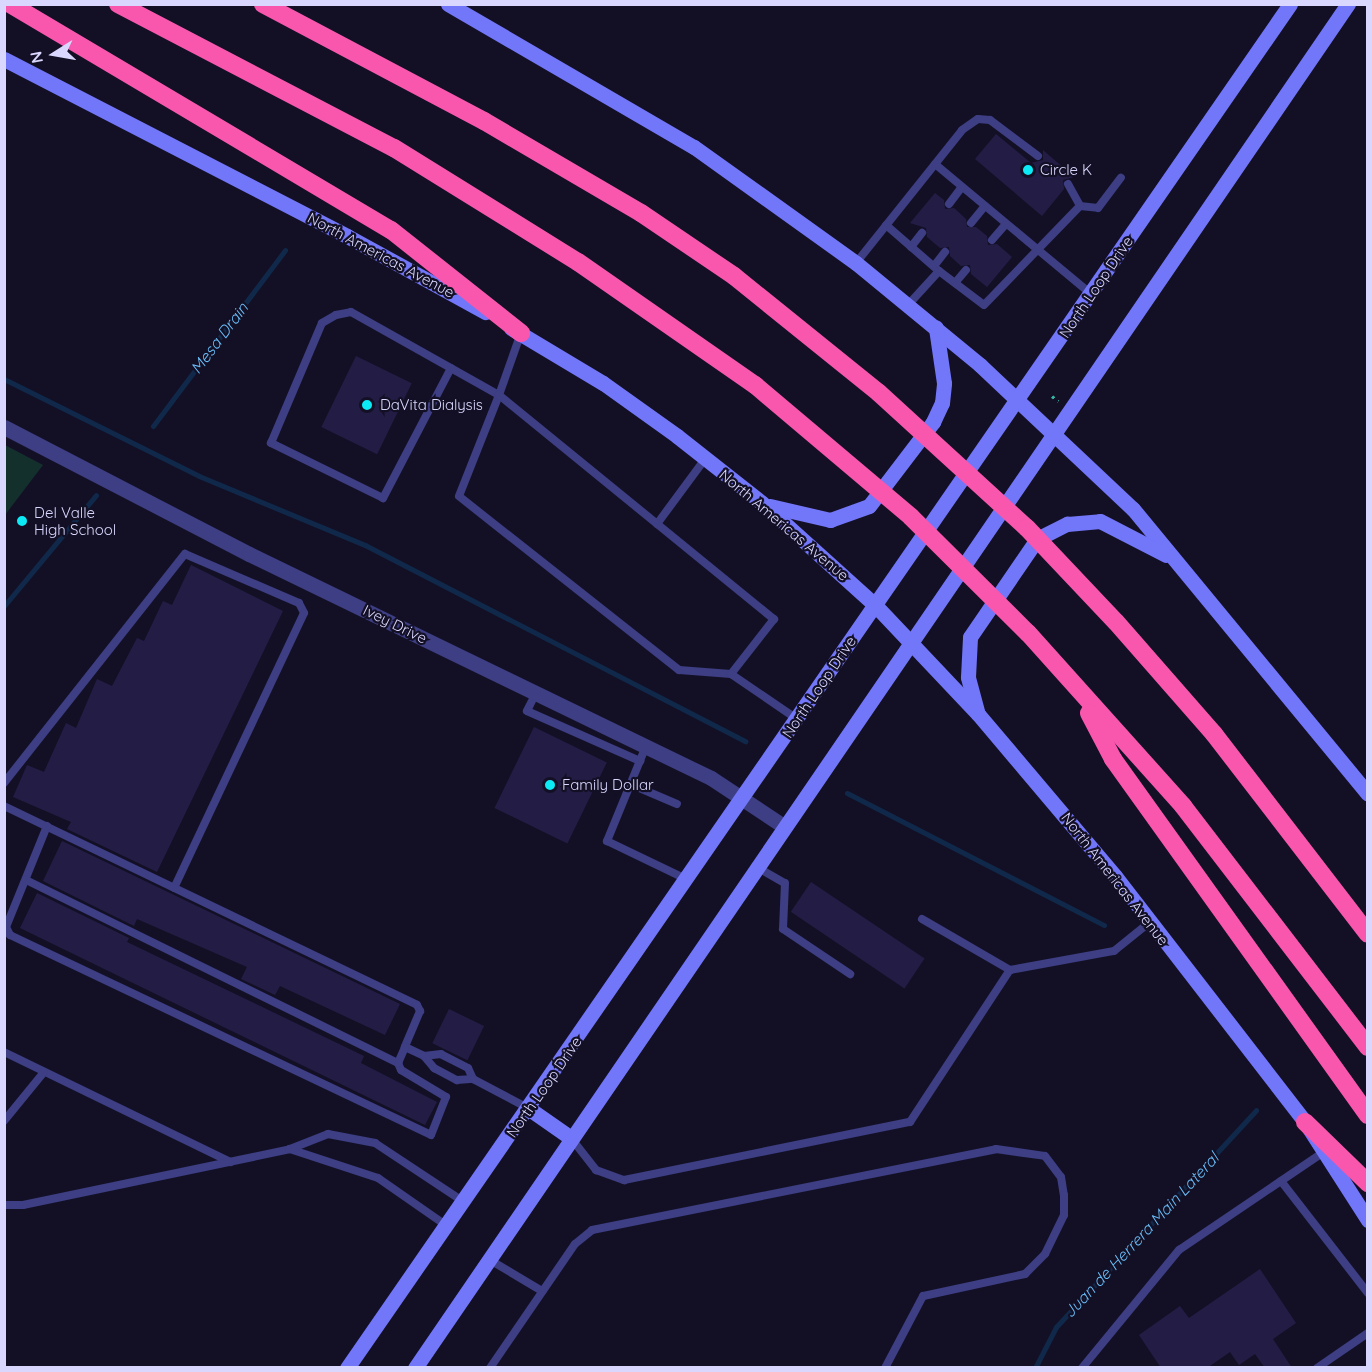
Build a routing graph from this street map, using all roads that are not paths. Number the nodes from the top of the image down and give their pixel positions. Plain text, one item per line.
1 (10, 4) edge
2 (118, 4) edge
3 (262, 4) edge
4 (448, 4) edge
5 (1290, 4) edge
6 (1348, 4) edge
7 (4, 59) edge
8 (1038, 156) dead end
9 (935, 164) junction
10 (1121, 178) dead end
11 (1068, 184) dead end
12 (962, 187) junction
13 (949, 204) dead end
14 (985, 206) junction
15 (1080, 206) junction
16 (971, 223) dead end
17 (1006, 224) junction
18 (886, 225) junction
19 (922, 233) dead end
20 (992, 240) dead end
21 (911, 247) junction
22 (1037, 250) junction
23 (945, 252) dead end
24 (856, 263) junction
25 (936, 269) junction
26 (966, 270) dead end
27 (955, 283) junction
28 (1091, 294) junction
29 (908, 305) junction
30 (936, 328) junction
31 (521, 333) junction
32 (451, 368) junction
33 (499, 395) junction
34 (1017, 401) junction
35 (4, 427) edge
36 (1056, 433) junction
37 (705, 459) junction
38 (762, 503) junction
39 (657, 524) junction
40 (1176, 561) junction
41 (875, 605) junction
42 (909, 643) junction
43 (731, 674) junction
44 (1077, 690) junction
45 (978, 714) junction
46 (797, 719) junction
47 (643, 754) junction
48 (4, 783) edge
49 (630, 784) junction
50 (1368, 794) edge
51 (742, 799) junction
52 (677, 804) dead end
53 (4, 806) edge
54 (782, 825) junction
55 (47, 826) junction
56 (755, 866) junction
57 (686, 879) junction
58 (26, 880) junction
59 (174, 888) junction
60 (922, 919) dead end
61 (1150, 922) junction
62 (1368, 934) edge
63 (1010, 970) junction
64 (850, 974) dead end
65 (405, 1047) junction
66 (1368, 1047) edge
67 (4, 1052) edge
68 (424, 1056) junction
69 (398, 1063) junction
70 (45, 1072) junction
71 (473, 1080) junction
72 (528, 1108) junction
73 (1368, 1115) edge
74 (4, 1121) edge
75 (1305, 1122) junction
76 (571, 1138) junction
77 (290, 1149) junction
78 (1324, 1152) junction
79 (231, 1162) junction
80 (1281, 1181) junction
81 (1368, 1183) edge
82 (464, 1202) junction
83 (4, 1205) edge
84 (1368, 1220) edge
85 (447, 1226) junction
86 (490, 1260) junction
87 (542, 1292) junction
88 (1368, 1293) edge
89 (1368, 1333) edge
90 (347, 1368) edge
91 (415, 1368) edge
92 (490, 1368) edge
93 (885, 1368) edge
94 (1082, 1368) edge
95 (1317, 1368) edge

1 - 31 highway
2 - 44 highway
3 - 62 highway
4 - 24 main road
5 - 28 main road, North Loop Drive
6 - 36 main road
7 - 31 main road, North Americas Avenue
8 - 9 lane
9 - 12 lane
9 - 18 lane
10 - 15 lane
11 - 15 lane
12 - 13 lane
12 - 14 lane
14 - 16 lane
14 - 17 lane
15 - 22 lane
17 - 20 lane
17 - 22 lane
18 - 21 lane
18 - 24 lane
19 - 21 lane
21 - 25 lane
22 - 27 lane
22 - 28 lane
23 - 25 lane
24 - 29 main road
25 - 27 lane
25 - 29 lane
26 - 27 lane
28 - 34 main road, North Loop Drive
29 - 30 main road
30 - 34 main road
30 - 38 main road
31 - 33 lane
31 - 37 main road, North Americas Avenue
32 - 32 lane
32 - 33 lane
33 - 39 lane
33 - 43 lane
34 - 36 main road
34 - 41 main road, North Loop Drive
35 - 47 street, Ivey Drive
36 - 40 main road
36 - 42 main road
37 - 38 main road, North Americas Avenue
37 - 39 lane
38 - 41 main road, North Americas Avenue
39 - 43 lane
40 - 45 main road
40 - 50 main road
41 - 42 main road, North Americas Avenue
41 - 46 main road, North Loop Drive
42 - 45 main road, North Americas Avenue
42 - 54 main road
43 - 46 lane
44 - 66 highway
44 - 73 highway
45 - 61 main road, North Americas Avenue
46 - 51 main road, North Loop Drive
47 - 49 lane
47 - 51 street, Ivey Drive
48 - 59 lane
49 - 52 lane
49 - 57 lane
51 - 54 street, Ivey Drive
51 - 57 main road, North Loop Drive
53 - 55 lane
54 - 56 main road
55 - 58 lane
55 - 59 lane
56 - 64 lane
56 - 76 main road
57 - 72 main road, North Loop Drive
58 - 69 lane
58 - 69 lane
59 - 65 lane
60 - 63 lane
61 - 63 lane
61 - 75 main road, North Americas Avenue
63 - 76 lane
65 - 68 lane
65 - 69 lane
67 - 70 lane
68 - 71 lane
68 - 71 lane
70 - 74 lane
70 - 79 lane
71 - 72 lane
72 - 76 main road
72 - 82 main road, North Loop Drive
75 - 78 main road, North Americas Avenue
75 - 81 highway
76 - 86 main road
77 - 79 lane
77 - 82 lane
77 - 85 lane
78 - 80 lane
78 - 84 main road, North Americas Avenue
79 - 83 lane
80 - 88 lane
80 - 94 lane
82 - 85 main road, North Loop Drive
85 - 90 main road, North Loop Drive
86 - 87 lane
86 - 91 main road
87 - 92 lane
87 - 93 lane
89 - 95 lane

